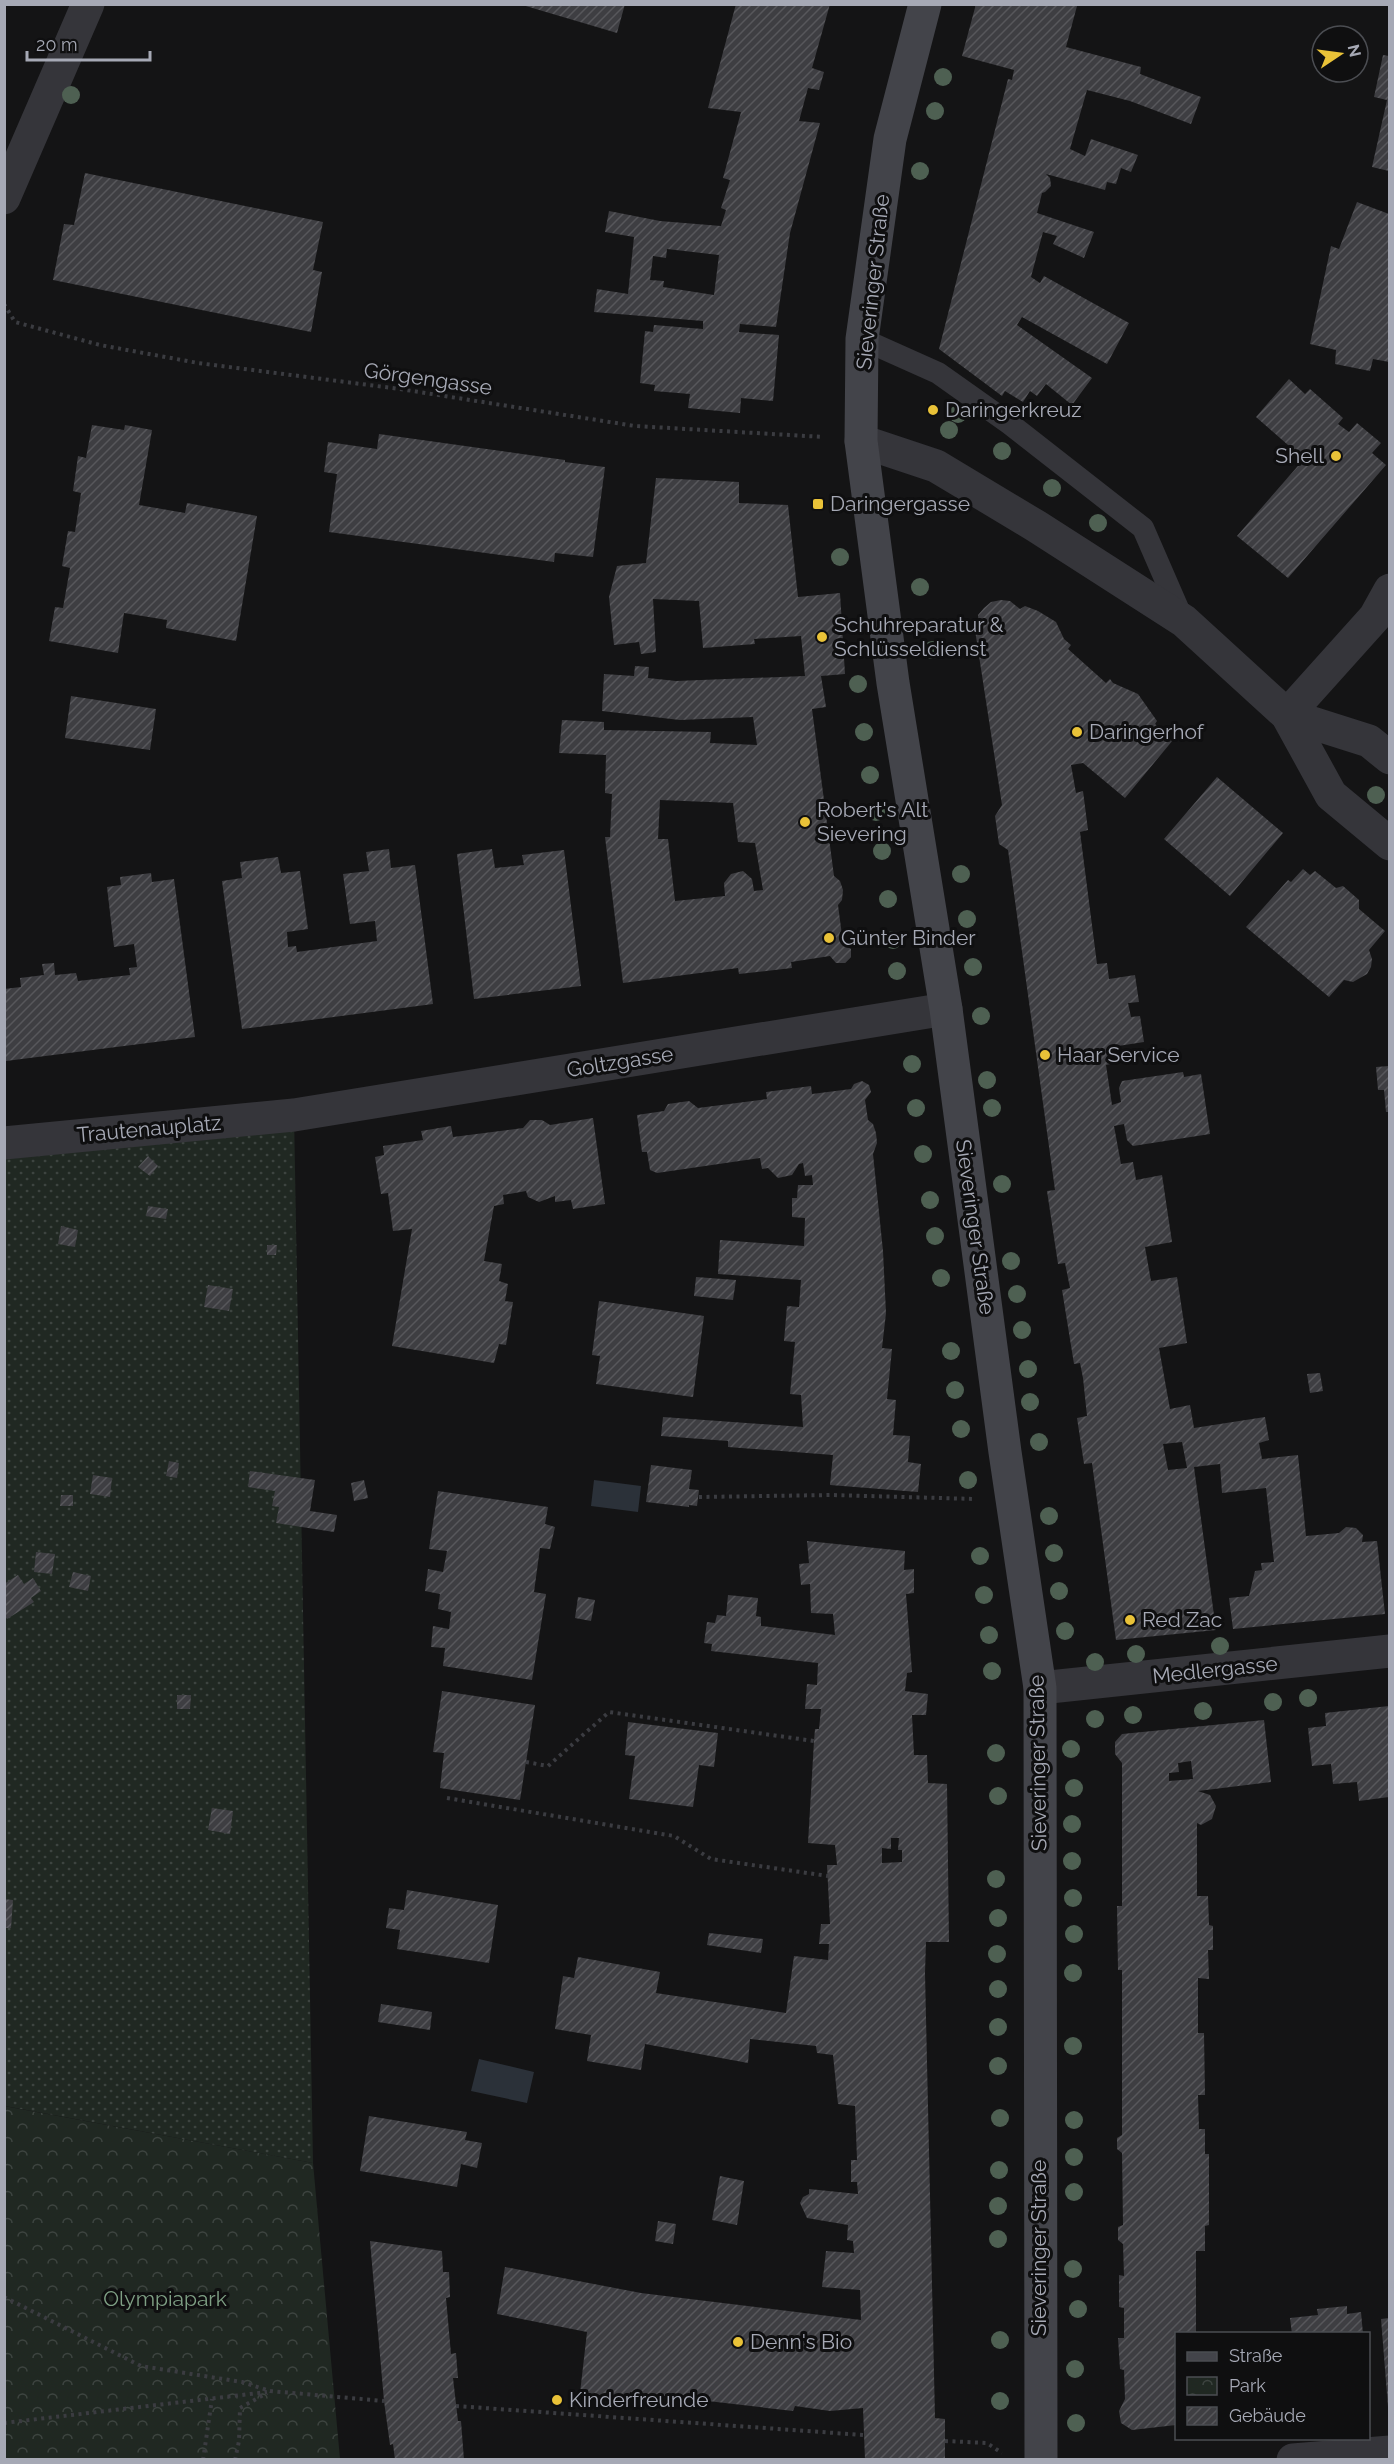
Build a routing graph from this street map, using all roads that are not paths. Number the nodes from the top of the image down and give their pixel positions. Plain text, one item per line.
1 (88, 4) edge
2 (925, 4) edge
3 (4, 198) edge
4 (862, 339) junction
5 (861, 441) junction
6 (1389, 590) edge
7 (1184, 621) junction
8 (1287, 715) junction
9 (1389, 758) edge
10 (1389, 844) edge
11 (946, 1009) junction
12 (294, 1115) joint
13 (4, 1143) edge
14 (1389, 1651) edge
15 (1040, 1688) junction
16 (1389, 2452) edge
17 (1041, 2460) edge
18 (1293, 2460) edge

1 - 3 street
2 - 4 main road, Sieveringer Straße
4 - 5 main road, Sieveringer Straße
4 - 7 lane
5 - 7 street
5 - 11 main road, Sieveringer Straße
6 - 8 street
7 - 8 street
8 - 9 street
8 - 10 street
11 - 12 street, Goltzgasse
11 - 15 main road, Sieveringer Straße
12 - 13 street, Trautenauplatz
14 - 15 street, Medlergasse
15 - 17 main road, Sieveringer Straße
16 - 18 street

